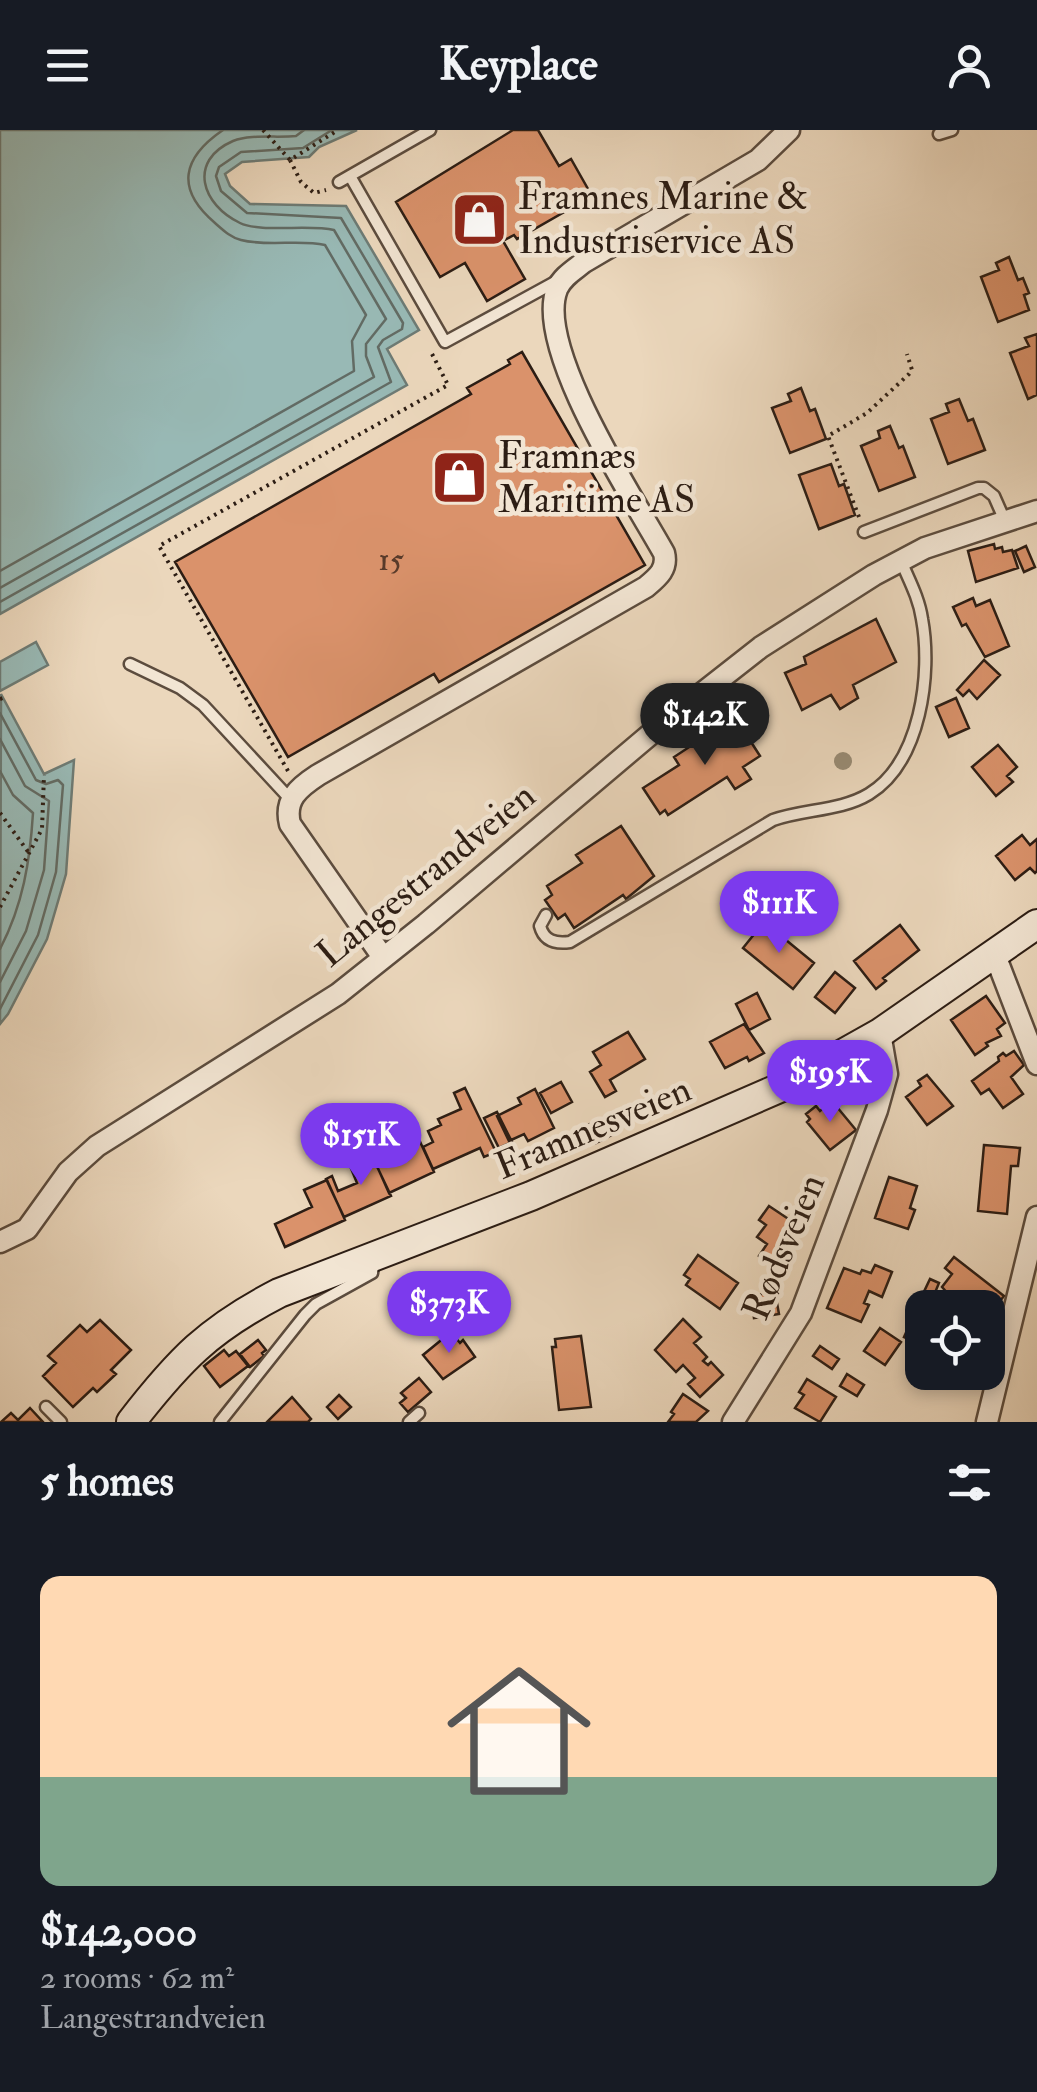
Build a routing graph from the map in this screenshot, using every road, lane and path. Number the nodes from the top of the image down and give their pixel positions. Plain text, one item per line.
1 (263, 130) edge
2 (338, 130) edge
3 (430, 130) edge
4 (789, 130) edge
5 (952, 130) edge
6 (939, 134) dead end
7 (290, 160) junction
8 (345, 179) junction
9 (566, 276) junction
10 (445, 342) junction
11 (907, 354) dead end
12 (1037, 511) edge
13 (1005, 522) junction
14 (864, 532) joint
15 (900, 560) junction
16 (130, 664) dead end
17 (44, 774) dead end
18 (294, 794) junction
19 (0, 814) edge
20 (29, 853) junction
21 (0, 907) edge
22 (546, 915) dead end
23 (1037, 924) edge
24 (995, 955) junction
25 (382, 956) junction
26 (880, 1033) junction
27 (1037, 1064) edge
28 (1037, 1217) edge
29 (0, 1242) edge
30 (374, 1257) junction
31 (46, 1408) dead end
32 (419, 1413) dead end
33 (61, 1422) edge
34 (131, 1422) edge
35 (220, 1422) edge
36 (409, 1422) edge
37 (733, 1422) edge
38 (986, 1422) edge

1 - 7 path
2 - 7 path
3 - 8 lane
4 - 9 street
5 - 6 lane
7 - 8 path
8 - 10 lane
9 - 10 lane
9 - 18 street
10 - 18 path
11 - 14 path
12 - 13 street, Langestrandveien
13 - 14 lane
13 - 15 street, Langestrandveien
15 - 22 lane
15 - 25 street, Langestrandveien
16 - 18 lane
17 - 20 path
18 - 25 street
19 - 20 path
20 - 21 path
23 - 24 main road, Framnesveien
24 - 26 main road, Framnesveien
24 - 27 street
25 - 29 street, Langestrandveien
26 - 30 main road, Framnesveien
26 - 37 street, Rødsveien
28 - 38 street
30 - 34 main road, Framnesveien
30 - 35 lane
31 - 33 lane
32 - 36 lane

